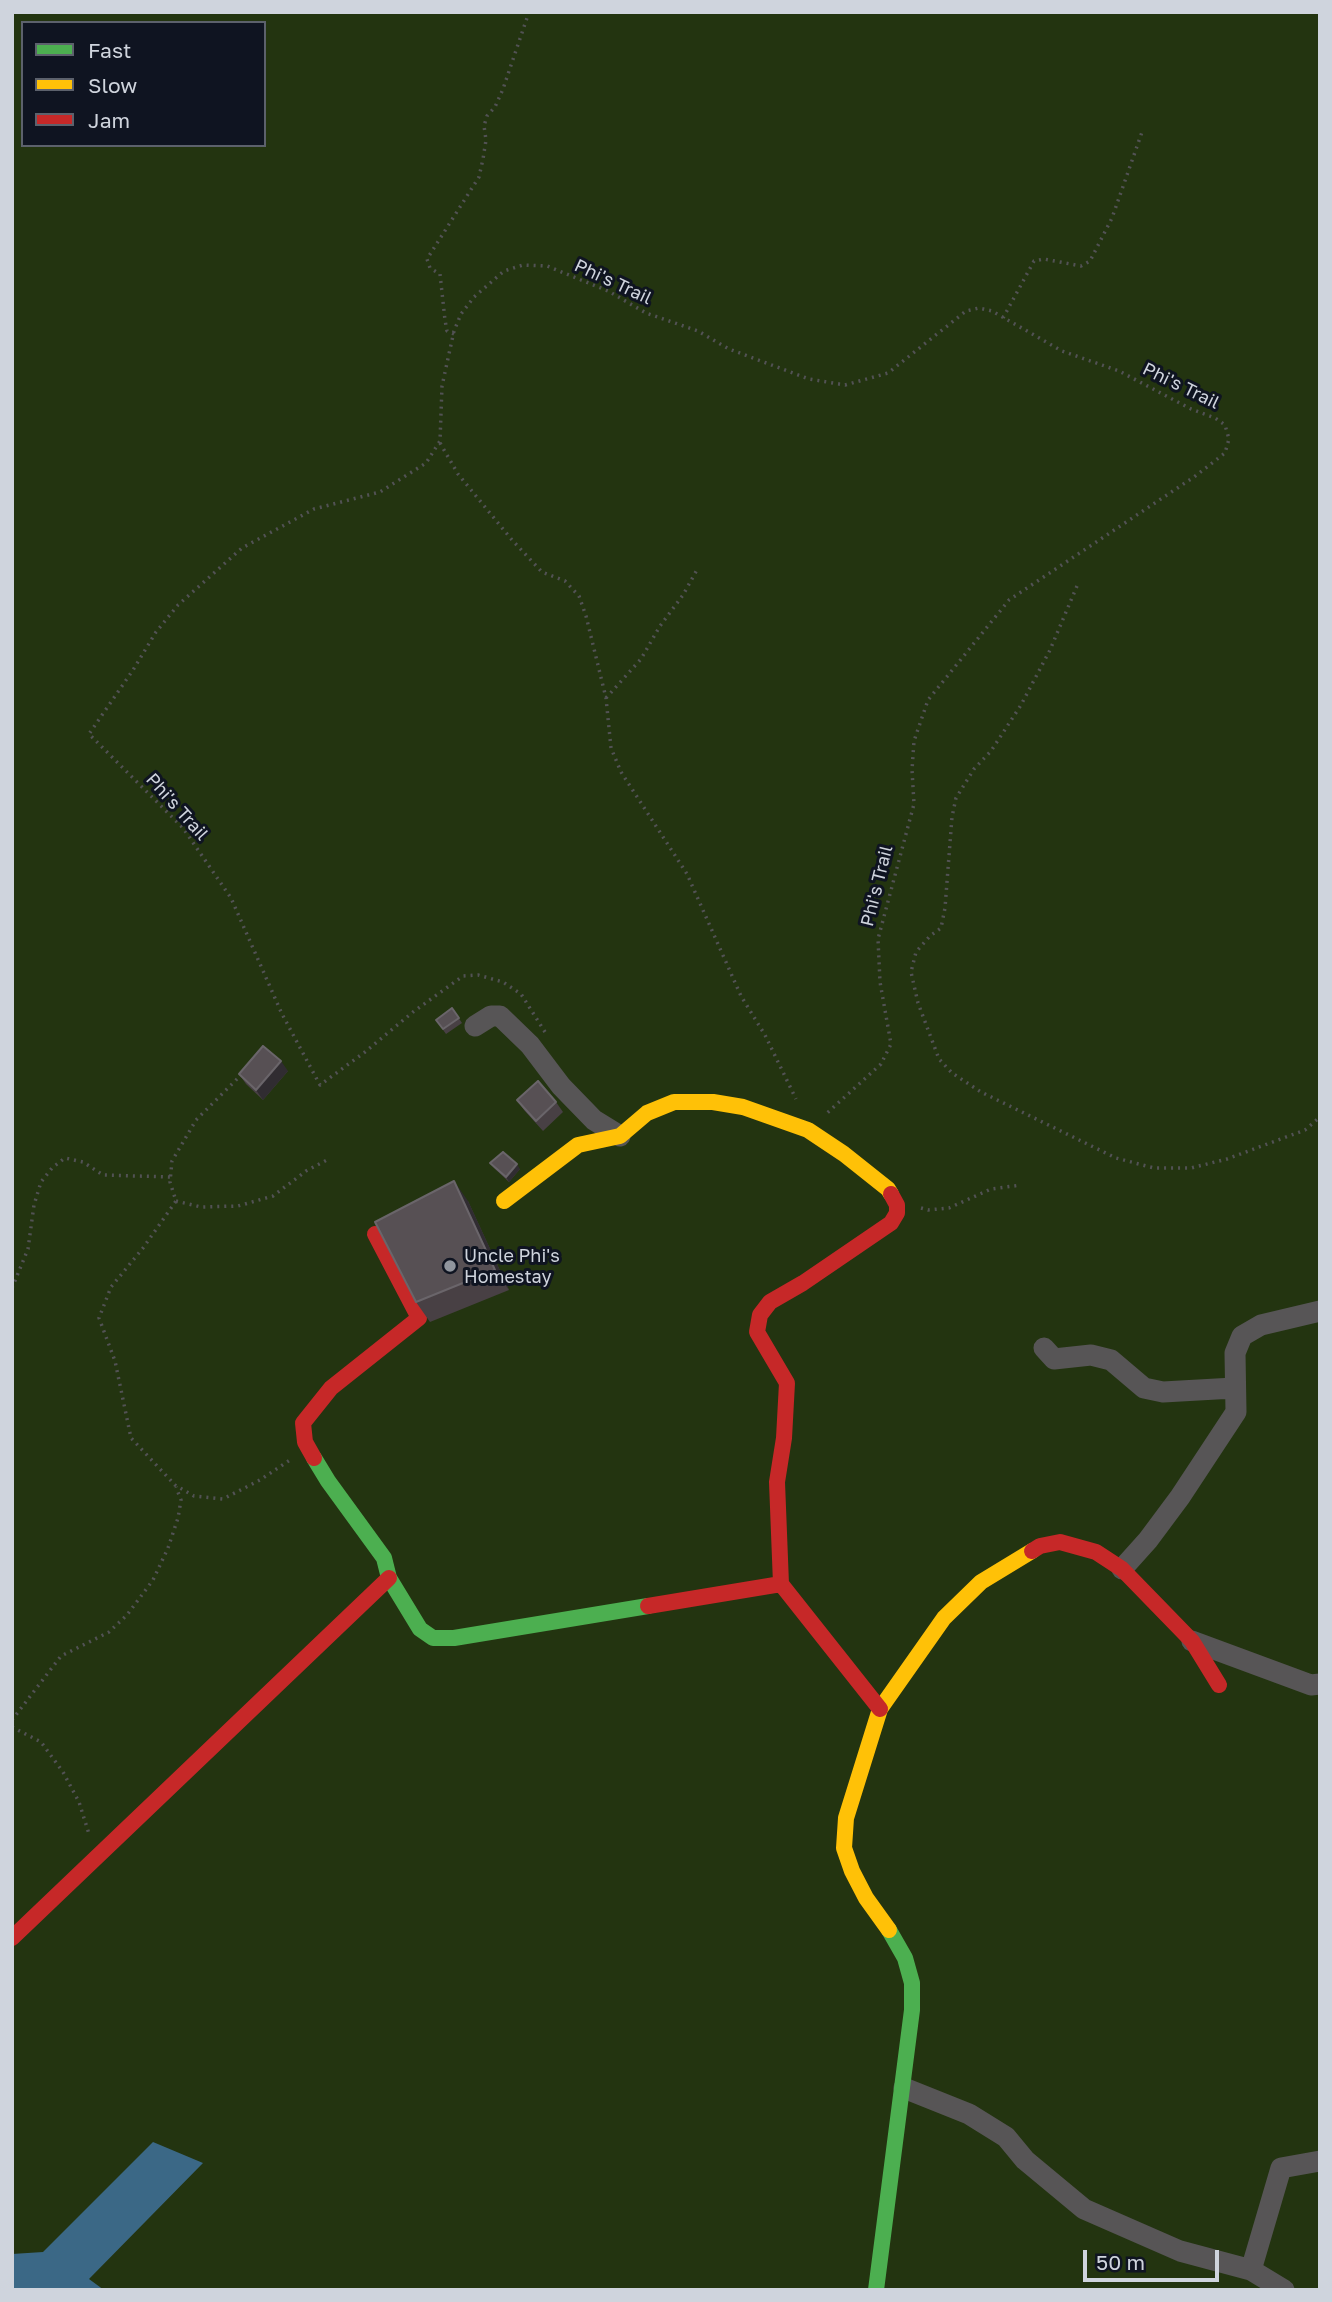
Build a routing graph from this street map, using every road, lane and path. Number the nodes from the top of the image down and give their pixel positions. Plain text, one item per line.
1 (530, 12) edge
2 (1142, 132) dead end
3 (1003, 318) junction
4 (454, 334) junction
5 (440, 443) junction
6 (698, 568) dead end
7 (1077, 586) dead end
8 (606, 698) junction
9 (475, 1026) dead end
10 (548, 1038) dead end
11 (248, 1068) edge
12 (796, 1100) dead end
13 (1320, 1117) edge
14 (808, 1130) junction
15 (620, 1136) junction
16 (327, 1160) dead end
17 (171, 1177) junction
18 (1021, 1185) dead end
19 (893, 1197) junction
20 (176, 1201) junction
21 (504, 1201) dead end
22 (375, 1234) edge
23 (12, 1288) edge
24 (1320, 1311) edge
25 (1044, 1348) dead end
26 (1234, 1388) junction
27 (311, 1452) junction
28 (175, 1485) junction
29 (1122, 1569) junction
30 (389, 1578) junction
31 (781, 1584) junction
32 (1192, 1641) junction
33 (1320, 1684) edge
34 (1219, 1685) dead end
35 (880, 1709) junction
36 (12, 1720) edge
37 (12, 1727) edge
38 (106, 1849) junction
39 (12, 1938) edge
40 (904, 2088) junction
41 (1320, 2161) edge
42 (1251, 2270) junction
43 (876, 2290) edge
44 (1284, 2290) edge

1 - 4 path
2 - 3 path
3 - 4 path, Phi's Trail
3 - 14 path, Phi's Trail
4 - 5 path, Phi's Trail
5 - 8 path
5 - 10 path, Phi's Trail
6 - 8 path
7 - 13 path
8 - 12 path
9 - 15 street
11 - 17 path
14 - 15 street
14 - 19 street
15 - 21 street
16 - 20 path
17 - 20 path
17 - 23 path
18 - 19 path
19 - 31 street
20 - 28 path
22 - 27 street
24 - 26 street
25 - 26 street
26 - 29 street
27 - 28 path
27 - 30 street
28 - 36 path
29 - 32 street
29 - 35 street
30 - 31 street
30 - 38 street
31 - 35 street
32 - 33 street
32 - 34 street
35 - 40 street
37 - 38 path
38 - 39 street
40 - 42 street
40 - 43 street
41 - 42 street
42 - 44 street

